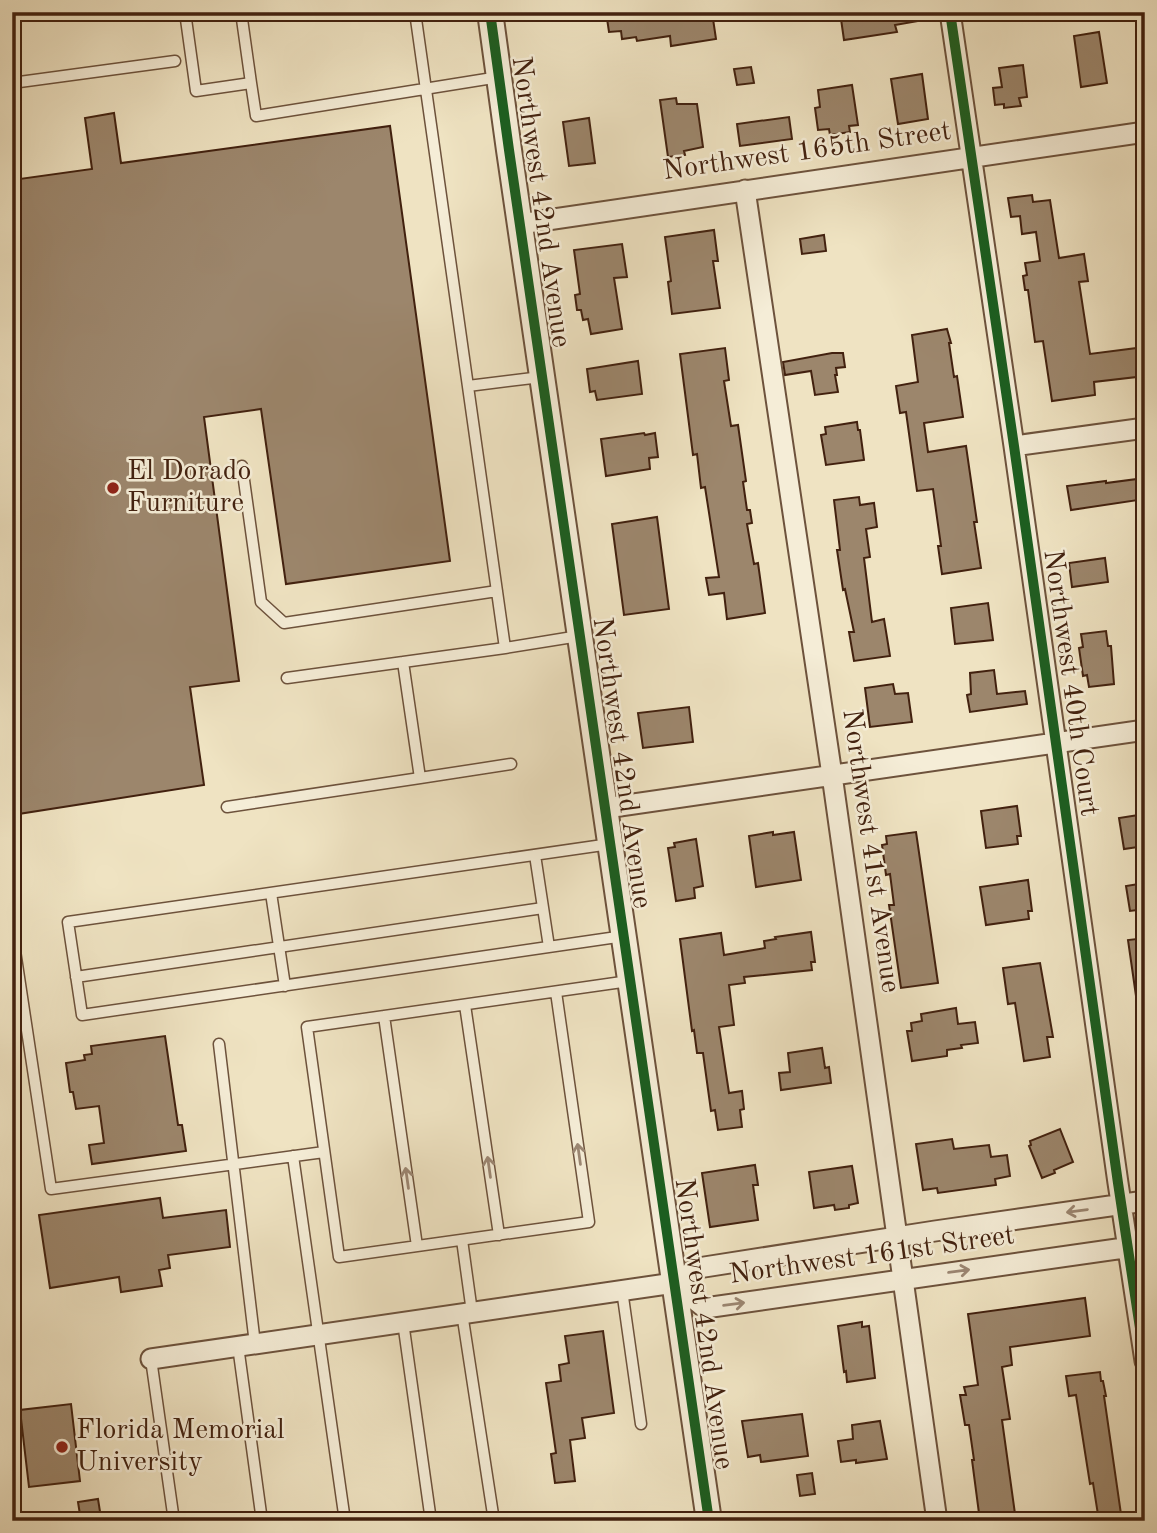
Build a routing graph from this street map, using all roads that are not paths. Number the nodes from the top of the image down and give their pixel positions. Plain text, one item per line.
1 (185, 12) edge
2 (241, 12) edge
3 (415, 12) edge
4 (490, 12) edge
5 (950, 12) edge
6 (175, 61) dead end
7 (499, 77) junction
8 (12, 83) edge
9 (251, 83) junction
10 (426, 90) junction
11 (1145, 132) edge
12 (972, 156) junction
13 (745, 190) junction
14 (520, 224) junction
15 (542, 377) junction
16 (468, 386) junction
17 (1145, 428) edge
18 (1014, 446) junction
19 (242, 466) dead end
20 (497, 591) junction
21 (579, 636) junction
22 (505, 648) junction
23 (403, 662) junction
24 (287, 678) dead end
25 (1145, 730) edge
26 (1056, 743) junction
27 (512, 764) dead end
28 (832, 775) junction
29 (420, 778) junction
30 (227, 807) dead end
31 (606, 808) junction
32 (611, 844) junction
33 (535, 855) junction
34 (271, 893) junction
35 (543, 908) junction
36 (12, 931) edge
37 (624, 936) junction
38 (549, 947) junction
39 (279, 948) junction
40 (76, 977) junction
41 (631, 981) junction
42 (285, 986) junction
43 (556, 992) junction
44 (465, 1005) junction
45 (384, 1016) junction
46 (219, 1044) dead end
47 (324, 1152) junction
48 (293, 1156) junction
49 (233, 1164) junction
50 (1145, 1201) edge
51 (1121, 1204) junction
52 (499, 1234) junction
53 (897, 1238) junction
54 (462, 1240) junction
55 (417, 1246) junction
56 (1136, 1246) edge
57 (903, 1279) junction
58 (674, 1283) junction
59 (622, 1290) junction
60 (467, 1312) junction
61 (403, 1322) junction
62 (318, 1335) junction
63 (246, 1345) junction
64 (151, 1359) joint
65 (1145, 1361) edge
66 (641, 1424) dead end
67 (174, 1521) edge
68 (262, 1521) edge
69 (345, 1521) edge
70 (431, 1521) edge
71 (494, 1521) edge
72 (709, 1521) edge
73 (937, 1521) edge

1 - 9 lane
2 - 9 lane
3 - 10 lane
4 - 7 street, Northwest 42nd Avenue
5 - 12 street, Northwest 40th Court
6 - 8 lane
7 - 10 lane
7 - 14 street, Northwest 42nd Avenue
9 - 10 lane
10 - 16 lane
11 - 12 street, Northwest 165th Street
12 - 13 street, Northwest 165th Street
12 - 18 street, Northwest 40th Court
13 - 14 street, Northwest 165th Street
13 - 28 street, Northwest 41st Avenue
14 - 15 street, Northwest 42nd Avenue
15 - 16 lane
15 - 21 street, Northwest 42nd Avenue
16 - 20 lane
17 - 18 street
18 - 26 street, Northwest 40th Court
19 - 20 lane
20 - 22 lane
21 - 22 lane
21 - 31 street, Northwest 42nd Avenue
22 - 23 lane
23 - 24 lane
23 - 29 lane
25 - 26 street
26 - 28 street
26 - 51 street, Northwest 40th Court
27 - 29 lane
28 - 31 street
28 - 53 street, Northwest 41st Avenue
29 - 30 lane
31 - 32 street, Northwest 42nd Avenue
32 - 33 lane
32 - 37 street, Northwest 42nd Avenue
33 - 34 lane
33 - 35 lane
34 - 39 lane
34 - 40 lane
35 - 38 lane
35 - 39 lane
36 - 49 lane
37 - 38 lane
37 - 41 street, Northwest 42nd Avenue
38 - 42 lane
39 - 40 lane
39 - 42 lane
40 - 42 lane
41 - 43 lane
41 - 58 street, Northwest 42nd Avenue
43 - 44 lane
52 -> 43 lane
44 - 45 lane
52 -> 44 lane
45 - 47 lane
55 -> 45 lane
46 - 49 lane
47 - 48 lane
47 - 55 lane
48 - 49 lane
48 - 62 lane
49 - 63 lane
50 - 51 street, Northwest 161st Street
51 -> 53 street, Northwest 161st Street
51 - 56 street, Northwest 40th Court
52 - 54 lane
53 - 57 street, Northwest 41st Avenue
53 - 58 street, Northwest 161st Street
54 - 55 lane
54 - 60 lane
57 -> 56 street, Northwest 161st Street
56 - 65 street, Northwest 40th Court
58 -> 57 street, Northwest 161st Street
57 - 73 street, Northwest 41st Avenue
58 - 59 street
58 - 72 street, Northwest 42nd Avenue
59 - 60 street
59 - 66 lane
60 - 61 street
60 - 71 lane
61 - 62 street
61 - 70 lane
62 - 63 street
62 - 69 lane
63 - 64 street
63 - 68 lane
64 - 67 lane

